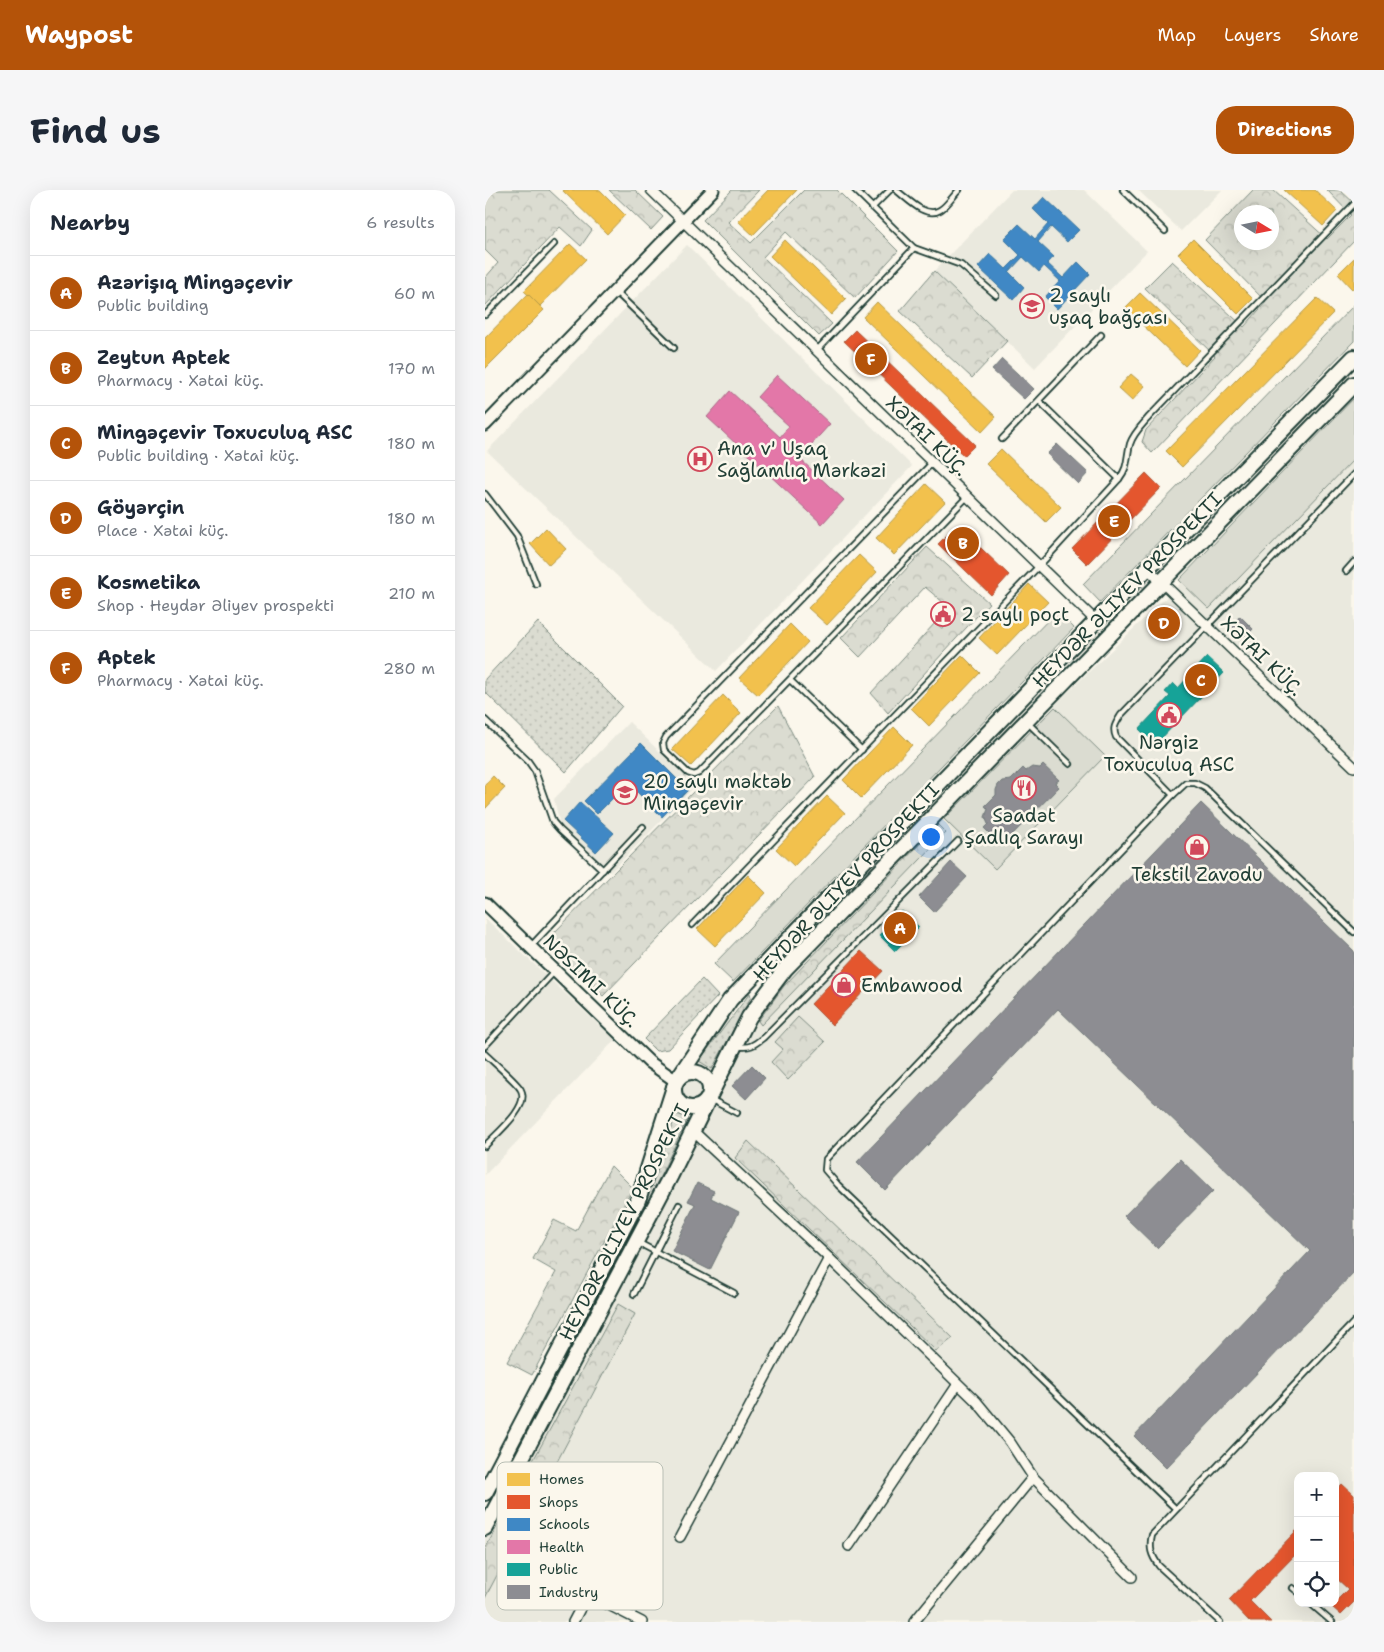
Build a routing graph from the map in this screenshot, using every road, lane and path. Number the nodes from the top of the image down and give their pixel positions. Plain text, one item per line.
1 (651, 190) edge
2 (713, 190) edge
3 (855, 190) edge
4 (890, 190) edge
5 (896, 190) edge
6 (959, 190) edge
7 (1123, 190) edge
8 (1354, 204) edge
9 (873, 208) junction
10 (683, 221) junction
11 (1165, 231) dead end
12 (555, 244) dead end
13 (914, 248) junction
14 (615, 292) junction
15 (996, 295) dead end
16 (485, 316) edge
17 (1101, 335) dead end
18 (675, 348) dead end
19 (816, 351) junction
20 (1354, 357) edge
21 (1354, 384) edge
22 (1039, 401) junction
23 (485, 425) edge
24 (1002, 439) dead end
25 (932, 463) junction
26 (1354, 474) edge
27 (1119, 479) junction
28 (485, 494) edge
29 (967, 497) junction
30 (1354, 562) edge
31 (1039, 566) junction
32 (1148, 569) junction
33 (1346, 571) dead end
34 (1161, 582) junction
35 (536, 584) dead end
36 (1095, 621) junction
37 (1207, 626) junction
38 (790, 680) junction
39 (485, 720) edge
40 (1026, 722) junction
41 (862, 750) junction
42 (1070, 764) dead end
43 (1354, 767) edge
44 (1173, 795) junction
45 (643, 827) dead end
46 (958, 841) dead end
47 (603, 870) junction
48 (485, 903) edge
49 (692, 925) dead end
50 (1354, 932) edge
51 (530, 947) junction
52 (555, 971) junction
53 (735, 1045) junction
54 (485, 1046) edge
55 (485, 1054) edge
56 (675, 1084) junction
57 (709, 1099) junction
58 (737, 1113) dead end
59 (693, 1131) junction
60 (485, 1146) edge
61 (679, 1205) dead end
62 (636, 1242) junction
63 (655, 1252) junction
64 (829, 1258) junction
65 (734, 1293) dead end
66 (634, 1294) dead end
67 (1354, 1322) edge
68 (958, 1384) junction
69 (501, 1462) edge
70 (520, 1462) edge
71 (497, 1470) edge
72 (1033, 1477) junction
73 (485, 1493) edge
74 (497, 1505) edge
75 (1176, 1509) junction
76 (485, 1528) edge
77 (680, 1537) dead end
78 (849, 1546) dead end
79 (1132, 1577) dead end
80 (1315, 1607) edge
81 (579, 1610) edge
82 (618, 1610) edge
83 (573, 1622) edge
84 (642, 1622) edge
85 (914, 1622) edge
86 (1220, 1622) edge
87 (1332, 1622) edge

1 - 10 street, XƏTAI KÜÇ.
2 - 10 street
3 - 9 lane
4 - 9 lane
5 - 6 lane
7 - 11 lane
8 - 27 lane
9 - 13 lane
10 - 14 street
10 - 19 street, XƏTAI KÜÇ.
12 - 16 lane
13 - 15 lane
13 - 19 lane
14 - 18 lane
14 - 23 street
17 - 22 lane
19 - 25 street, XƏTAI KÜÇ.
20 - 32 main road, HEYDƏR ƏLIYEV PROSPEKTI
21 - 34 main road, HEYDƏR ƏLIYEV PROSPEKTI
22 - 24 lane
22 - 27 lane
25 - 29 street, XƏTAI KÜÇ.
25 - 38 lane
26 - 37 lane
27 - 31 lane
28 - 35 lane
29 - 31 street, XƏTAI KÜÇ.
29 - 38 lane
30 - 33 lane
31 - 36 street, XƏTAI KÜÇ.
31 - 41 lane
32 - 34 street, XƏTAI KÜÇ.
32 - 36 main road, HEYDƏR ƏLIYEV PROSPEKTI
34 - 37 street, XƏTAI KÜÇ.
34 - 40 main road, HEYDƏR ƏLIYEV PROSPEKTI
36 - 56 main road, HEYDƏR ƏLIYEV PROSPEKTI
37 - 43 street, XƏTAI KÜÇ.
37 - 44 lane
38 - 41 lane
39 - 47 lane
40 - 42 lane
40 - 53 main road, HEYDƏR ƏLIYEV PROSPEKTI
41 - 49 lane
44 - 50 lane
44 - 75 lane
45 - 47 lane
46 - 53 lane
47 - 51 lane
48 - 51 street, NƏSIMI KÜÇ.
51 - 52 street, NƏSIMI KÜÇ.
52 - 54 lane
52 - 56 street, NƏSIMI KÜÇ.
53 - 57 main road, HEYDƏR ƏLIYEV PROSPEKTI
55 - 60 lane
56 - 57 main road
56 - 57 main road
56 - 69 main road, HEYDƏR ƏLIYEV PROSPEKTI
57 - 58 lane
57 - 59 main road, HEYDƏR ƏLIYEV PROSPEKTI
59 - 62 main road, HEYDƏR ƏLIYEV PROSPEKTI
59 - 64 street
61 - 63 lane
62 - 63 lane
62 - 70 main road, HEYDƏR ƏLIYEV PROSPEKTI
63 - 65 lane
63 - 66 lane
64 - 68 street
64 - 77 street
67 - 75 lane
68 - 72 street
68 - 78 street
71 - 73 main road, HEYDƏR ƏLIYEV PROSPEKTI
72 - 79 street
72 - 85 street
74 - 76 main road, HEYDƏR ƏLIYEV PROSPEKTI
75 - 86 lane
80 - 87 lane
81 - 83 street
82 - 84 street

